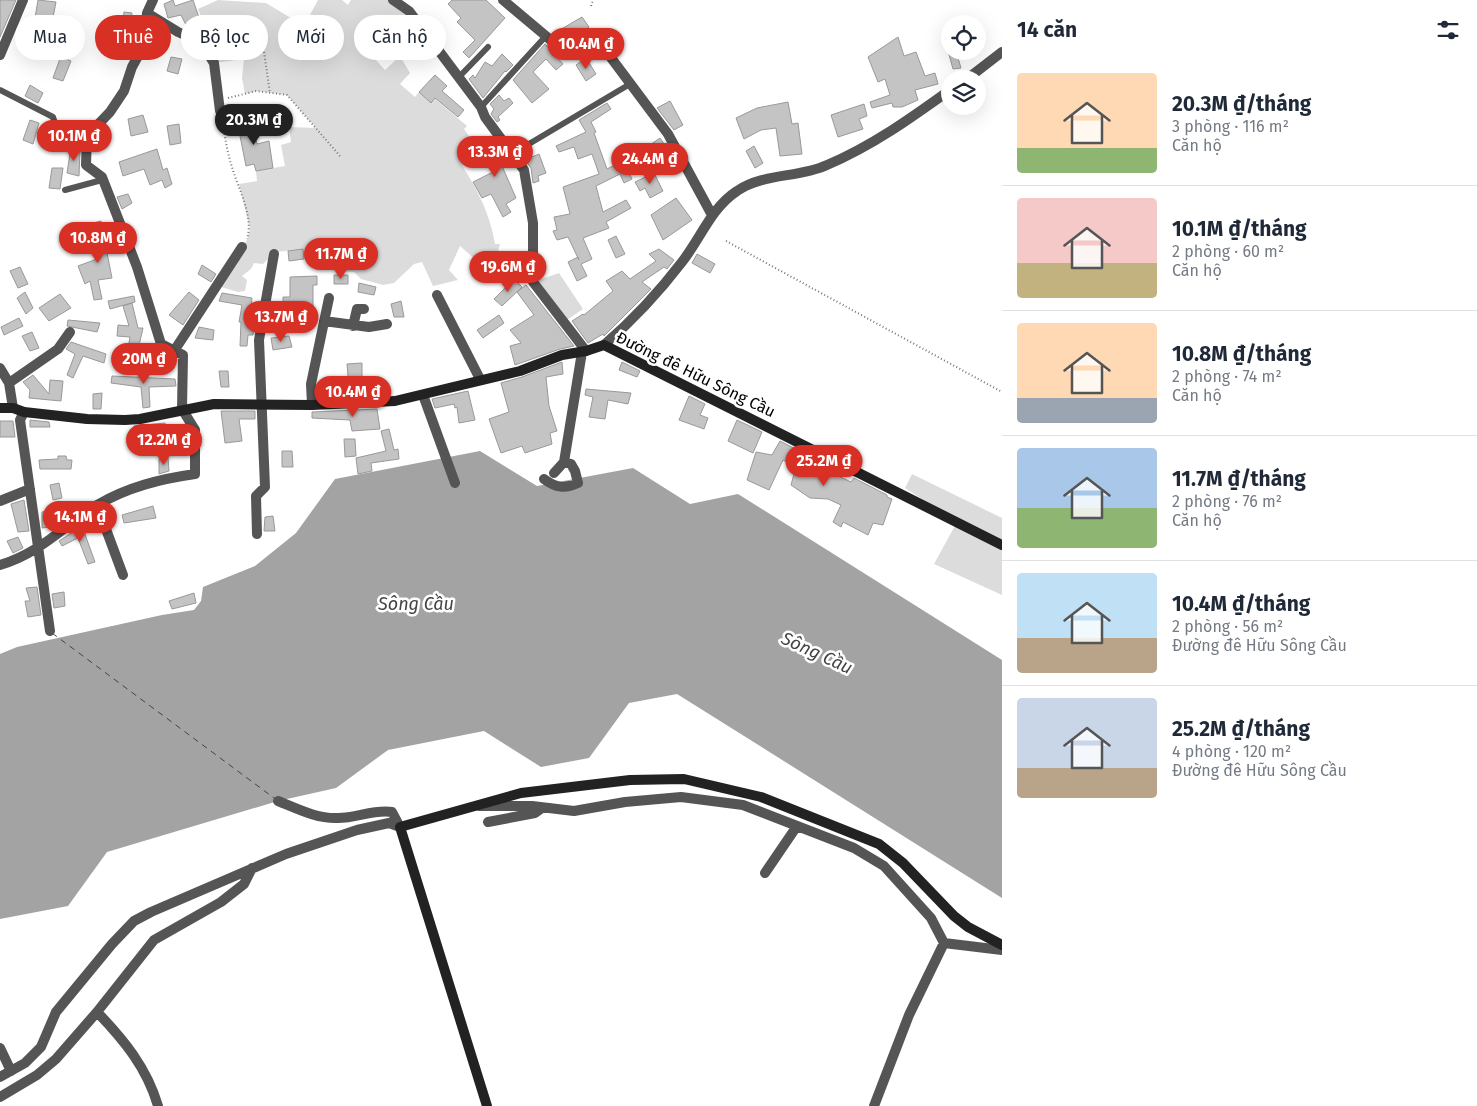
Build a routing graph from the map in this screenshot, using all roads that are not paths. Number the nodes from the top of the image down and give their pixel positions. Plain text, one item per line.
1 (24, 0) edge
2 (153, 0) edge
3 (393, 0) edge
4 (502, 0) edge
5 (147, 13) junction
6 (545, 37) junction
7 (488, 47) dead end
8 (1002, 52) edge
9 (0, 55) edge
10 (979, 70) edge
11 (458, 78) junction
12 (630, 84) junction
13 (0, 90) edge
14 (941, 96) edge
15 (220, 106) road end
16 (481, 107) junction
17 (88, 150) junction
18 (512, 154) junction
19 (102, 180) junction
20 (65, 190) dead end
21 (712, 214) junction
22 (242, 247) road end
23 (274, 254) dead end
24 (437, 295) dead end
25 (329, 298) dead end
26 (364, 309) dead end
27 (324, 321) junction
28 (387, 324) dead end
29 (354, 326) junction
30 (70, 332) dead end
31 (604, 345) junction
32 (174, 350) junction
33 (584, 352) junction
34 (0, 368) edge
35 (480, 379) junction
36 (9, 383) junction
37 (423, 395) junction
38 (263, 405) junction
39 (312, 405) junction
40 (0, 408) edge
41 (13, 408) junction
42 (182, 409) junction
43 (24, 412) junction
44 (564, 462) junction
45 (554, 473) dead end
46 (544, 479) dead end
47 (455, 483) dead end
48 (30, 489) junction
49 (0, 501) edge
50 (97, 506) junction
51 (257, 534) dead end
52 (1002, 545) edge
53 (40, 548) junction
54 (0, 565) edge
55 (123, 575) dead end
56 (50, 631) dead end
57 (733, 791) junction
58 (278, 801) dead end
59 (728, 802) junction
60 (477, 806) junction
61 (542, 808) junction
62 (488, 822) dead end
63 (798, 826) junction
64 (400, 827) junction
65 (252, 868) junction
66 (766, 873) dead end
67 (944, 942) junction
68 (1002, 945) edge
69 (1002, 950) edge
70 (97, 1012) junction
71 (0, 1048) edge
72 (11, 1071) junction
73 (0, 1077) edge
74 (0, 1097) edge
75 (158, 1106) edge
76 (487, 1106) edge
77 (874, 1106) edge

1 - 9 street
2 - 5 street
3 - 11 street
4 - 6 street
5 - 15 street
5 - 17 street
6 - 12 street
6 - 16 lane
7 - 11 lane
8 - 10 street
11 - 16 street
12 - 18 lane
12 - 21 street
13 - 17 lane
14 - 21 street
16 - 18 street
17 - 19 street
18 - 33 street
19 - 20 lane
19 - 32 street
21 - 31 street
22 - 32 street
23 - 38 street
24 - 35 street
25 - 27 street
26 - 29 street
27 - 29 street
27 - 39 street
28 - 29 street
30 - 36 street
31 - 33 main road, Đường đê Hữu Sông Cầu
31 - 52 main road, Đường đê Hữu Sông Cầu
32 - 42 street
33 - 35 main road, Đường đê Hữu Sông Cầu
33 - 44 street
34 - 36 street
35 - 37 main road, Đường đê Hữu Sông Cầu
36 - 41 street
37 - 39 main road, Đường đê Hữu Sông Cầu
37 - 47 street
38 - 39 main road, Đường đê Hữu Sông Cầu
38 - 42 main road, Đường đê Hữu Sông Cầu
38 - 51 street
40 - 41 main road, Đường đê Hữu Sông Cầu
41 - 43 main road, Đường đê Hữu Sông Cầu
42 - 43 main road, Đường đê Hữu Sông Cầu
42 - 50 street
43 - 48 street
44 - 45 street
44 - 46 street
48 - 49 street
48 - 53 street
50 - 53 street
50 - 55 street
53 - 54 street
53 - 56 street
57 - 59 street
57 - 60 main road
57 - 68 main road
58 - 64 street
59 - 61 street
59 - 63 street
60 - 61 street
60 - 64 main road
61 - 62 street
63 - 66 street
63 - 67 street
64 - 65 street
64 - 76 main road
65 - 70 street
65 - 72 street
67 - 69 street
67 - 77 street
70 - 74 street
70 - 75 street
71 - 72 street
72 - 73 street

